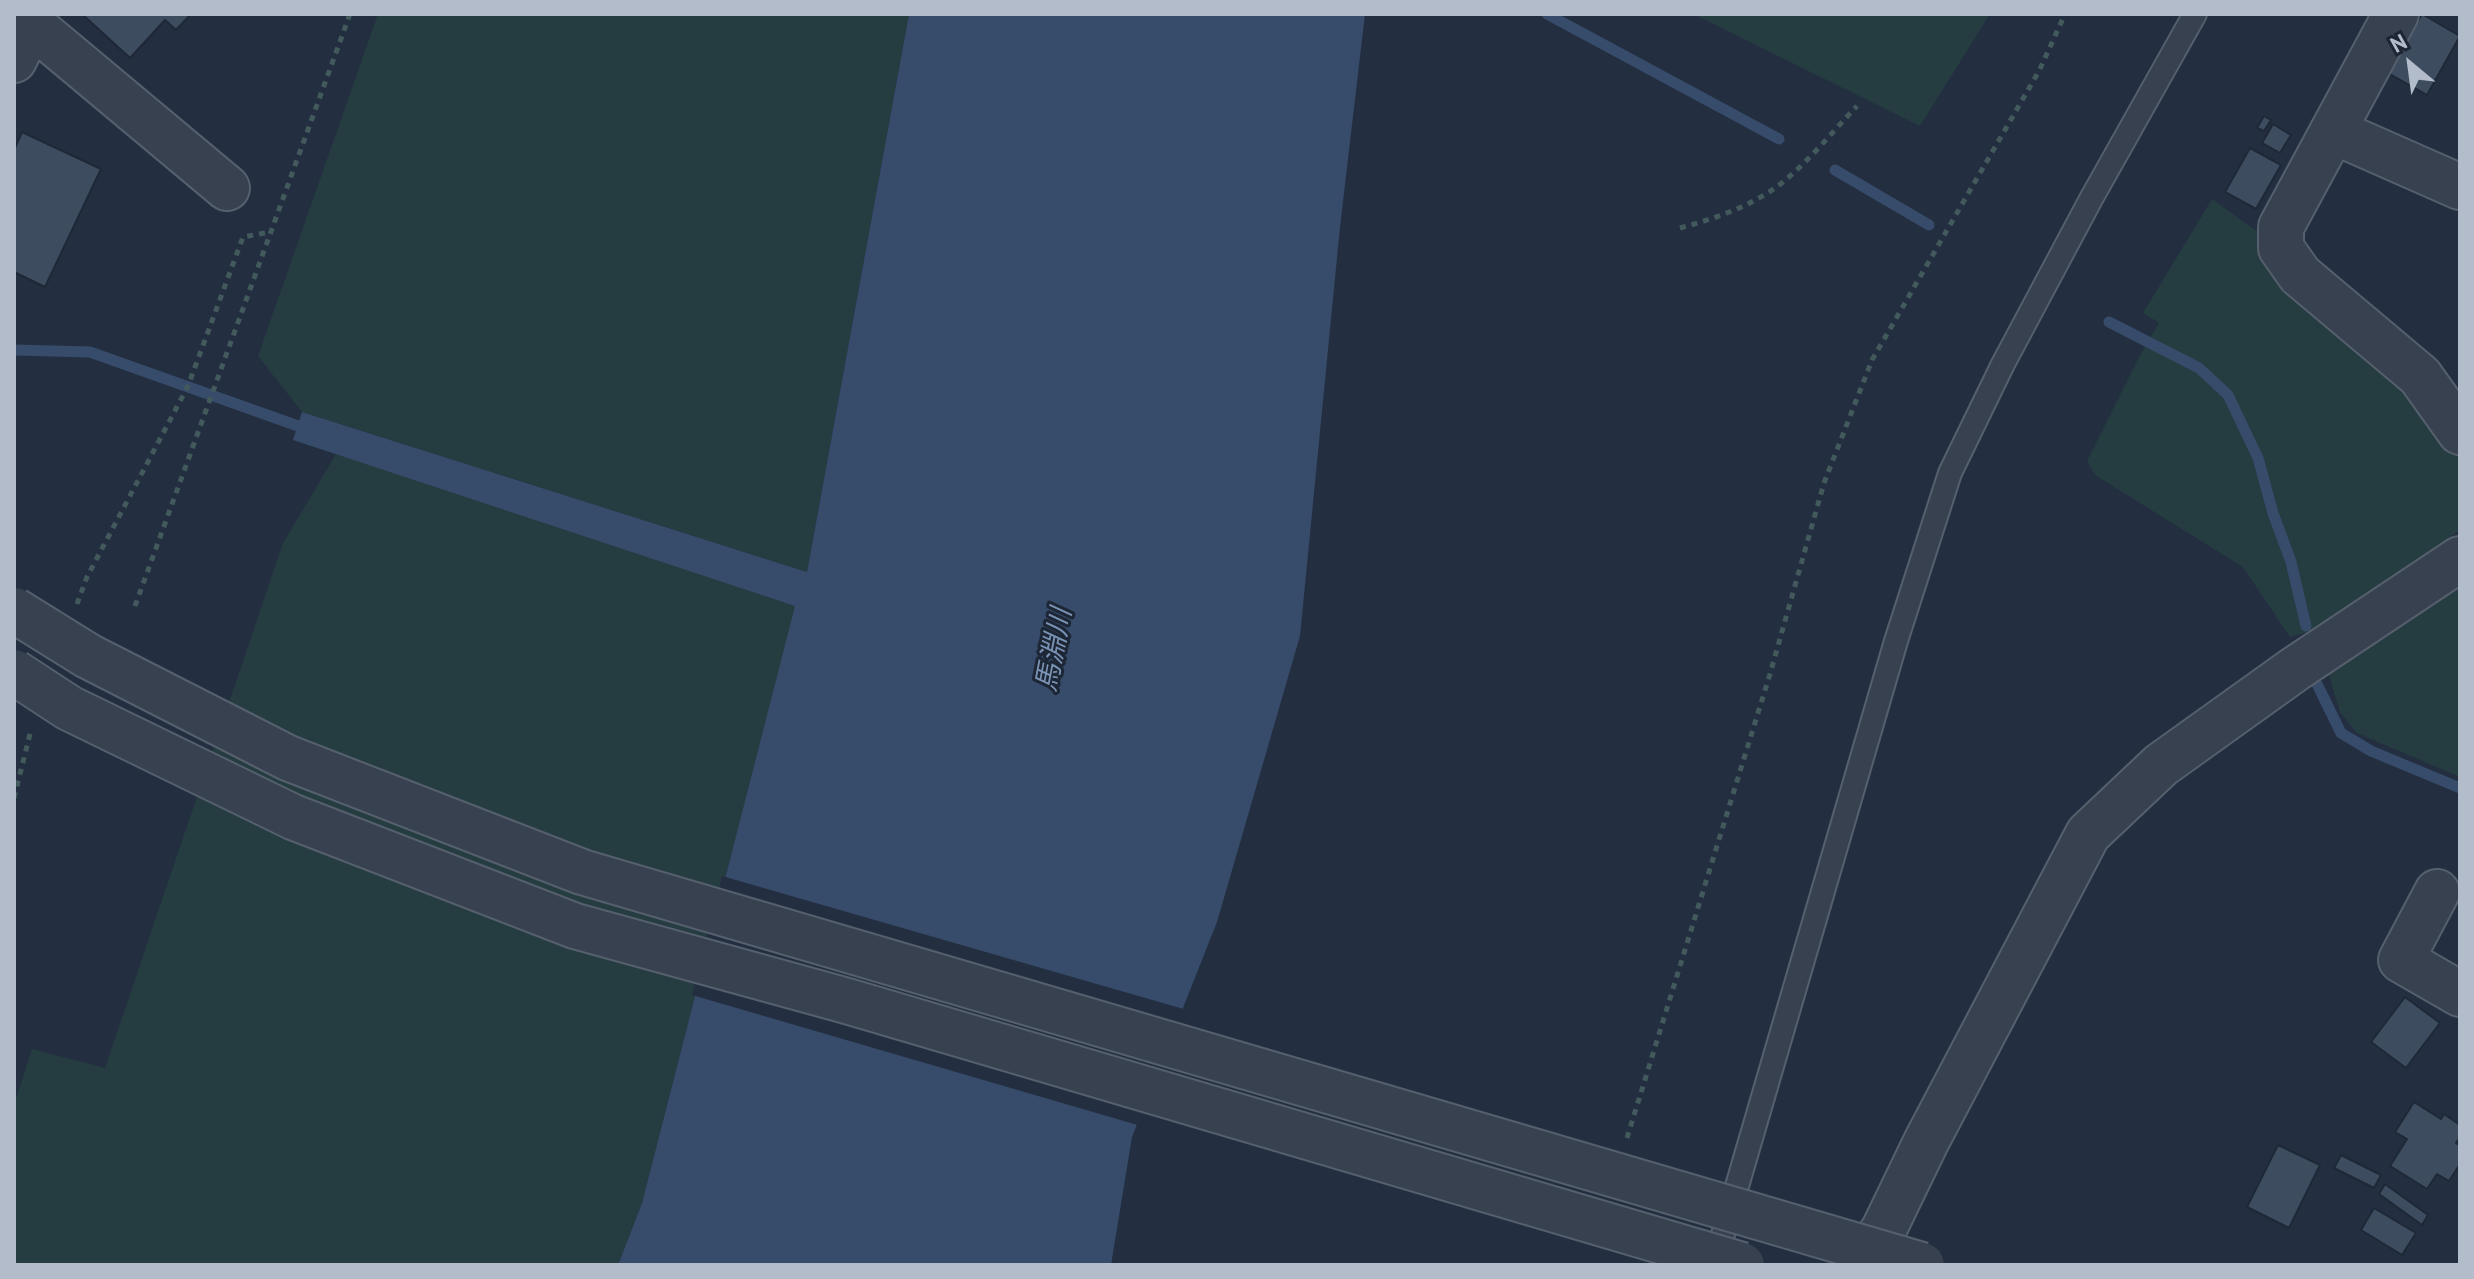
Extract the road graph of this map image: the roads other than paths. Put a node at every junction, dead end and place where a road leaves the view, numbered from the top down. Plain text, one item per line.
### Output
1 (2195, 14) edge
2 (2396, 14) edge
3 (21, 33) edge
4 (2333, 131) junction
5 (2460, 187) edge
6 (227, 188) dead end
7 (2460, 432) edge
8 (2460, 559) edge
9 (14, 610) edge
10 (14, 672) edge
11 (2437, 892) dead end
12 (2460, 994) edge
13 (1714, 1265) edge
14 (1742, 1265) edge
15 (1860, 1265) edge
16 (1922, 1265) edge

1 - 13 lane
2 - 4 street
3 - 6 street
4 - 5 street
4 - 7 street
8 - 15 street
9 - 16 street, bridge
10 - 14 street, bridge
11 - 12 street

